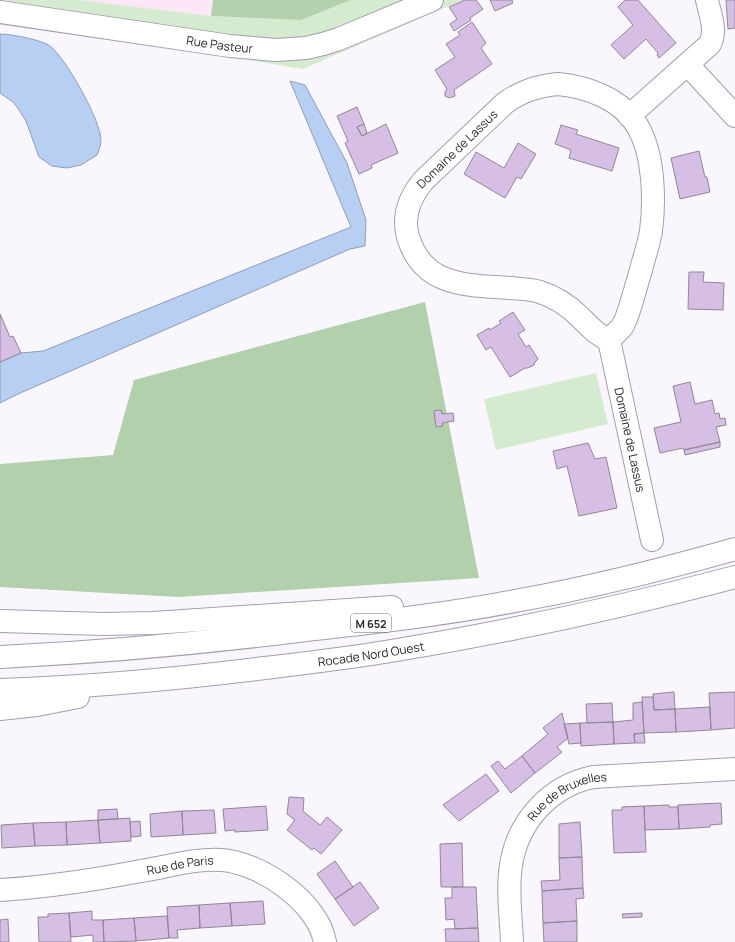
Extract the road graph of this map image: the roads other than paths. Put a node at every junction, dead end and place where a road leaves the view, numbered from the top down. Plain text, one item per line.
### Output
1 (432, 0) edge
2 (707, 0) edge
3 (0, 12) edge
4 (688, 65) junction
5 (629, 116) junction
6 (735, 116) edge
7 (609, 340) junction
8 (652, 540) dead end
9 (735, 549) edge
10 (735, 577) edge
11 (521, 600) junction
12 (0, 621) edge
13 (0, 657) edge
14 (145, 681) junction
15 (0, 690) edge
16 (0, 709) edge
17 (735, 768) edge
18 (0, 890) edge
19 (325, 942) edge
20 (512, 942) edge

1 - 3 main road, Rue Pasteur
2 - 4 main road
4 - 5 main road
4 - 6 main road
5 - 7 main road, Domaine de Lassus
5 - 7 main road, Domaine de Lassus
7 - 8 main road, Domaine de Lassus
9 - 11 main road, M 652
10 - 14 main road, Rocade Nord Ouest
11 - 12 main road
11 - 13 main road, M 652
14 - 15 main road, Rocade Nord Ouest
14 - 16 main road
17 - 20 main road, Rue de Bruxelles
18 - 19 main road, Rue de Paris

